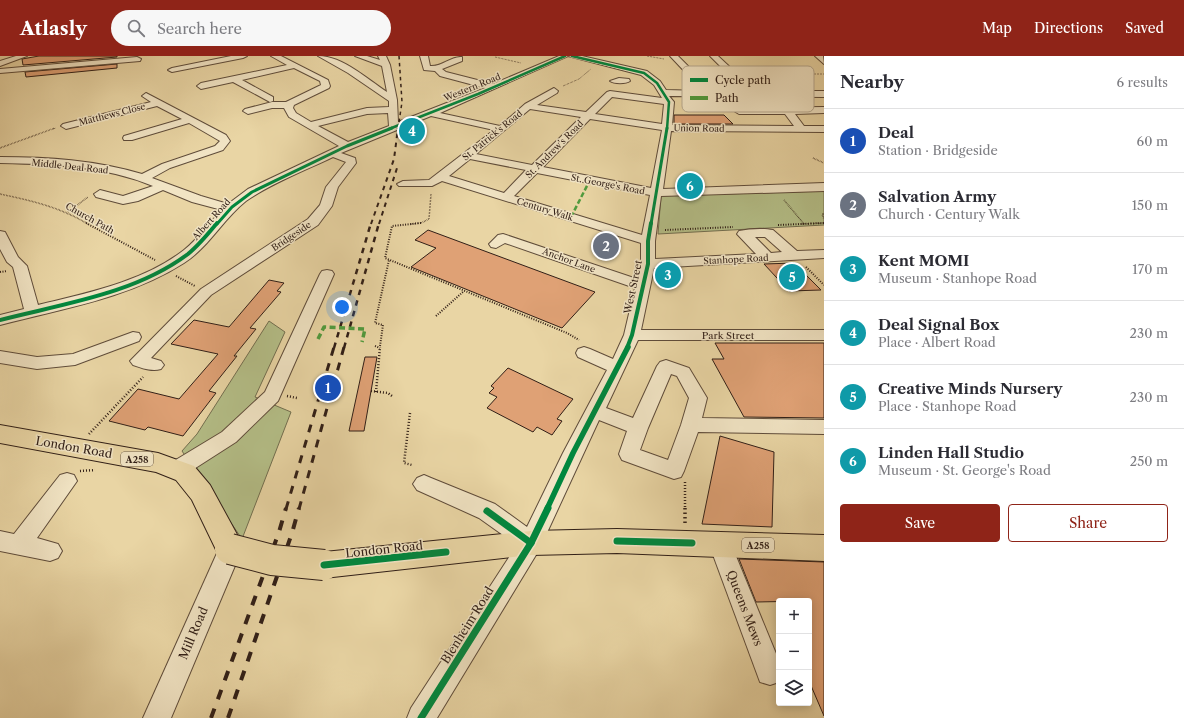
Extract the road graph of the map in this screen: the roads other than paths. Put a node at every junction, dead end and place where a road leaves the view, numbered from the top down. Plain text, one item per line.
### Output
1 (23, 56) edge
2 (106, 56) edge
3 (243, 56) edge
4 (274, 56) edge
5 (340, 56) edge
6 (359, 56) edge
7 (382, 56) edge
8 (424, 56) edge
9 (565, 56) edge
10 (572, 56) edge
11 (674, 56) edge
12 (714, 56) edge
13 (819, 56) edge
14 (324, 57) edge
15 (615, 58) dead end
16 (137, 59) dead end
17 (459, 59) dead end
18 (824, 62) edge
19 (605, 63) junction
20 (386, 64) junction
21 (0, 65) edge
22 (294, 66) junction
23 (684, 66) edge
24 (725, 66) edge
25 (437, 69) junction
26 (627, 69) junction
27 (172, 70) dead end
28 (0, 71) edge
29 (234, 79) junction
30 (363, 79) junction
31 (620, 81) dead end
32 (201, 86) dead end
33 (494, 87) junction
34 (554, 91) road end
35 (382, 92) junction
36 (146, 96) dead end
37 (682, 96) edge
38 (823, 96) edge
39 (667, 98) junction
40 (270, 99) dead end
41 (158, 103) junction
42 (289, 105) junction
43 (394, 105) junction
44 (528, 106) junction
45 (814, 110) edge
46 (824, 110) edge
47 (248, 111) dead end
48 (789, 112) edge
49 (429, 113) junction
50 (588, 115) junction
51 (190, 120) junction
52 (616, 120) junction
53 (309, 125) junction
54 (822, 125) edge
55 (66, 126) road end
56 (394, 126) junction
57 (667, 128) junction
58 (502, 129) junction
59 (801, 129) junction
60 (607, 130) dead end
61 (128, 138) dead end
62 (347, 146) junction
63 (332, 152) junction
64 (466, 155) junction
65 (0, 160) edge
66 (534, 169) junction
67 (143, 178) junction
68 (436, 180) junction
69 (403, 184) dead end
70 (162, 186) junction
71 (824, 187) edge
72 (656, 193) junction
73 (100, 194) dead end
74 (506, 197) junction
75 (230, 208) junction
76 (0, 234) edge
77 (648, 241) junction
78 (496, 244) dead end
79 (824, 254) edge
80 (794, 256) junction
81 (768, 257) junction
82 (250, 264) junction
83 (648, 264) junction
84 (265, 269) dead end
85 (327, 274) dead end
86 (643, 286) junction
87 (32, 311) junction
88 (0, 320) edge
89 (632, 335) junction
90 (824, 335) edge
91 (133, 337) dead end
92 (585, 348) road end
93 (0, 357) edge
94 (155, 365) road end
95 (617, 367) junction
96 (595, 411) junction
97 (691, 425) junction
98 (638, 428) junction
99 (824, 428) edge
100 (0, 434) edge
101 (176, 470) junction
102 (67, 481) dead end
103 (424, 484) dead end
104 (10, 543) edge
105 (531, 543) junction
106 (720, 544) junction
107 (824, 548) edge
108 (230, 549) junction
109 (50, 551) dead end
110 (770, 672) dead end
111 (157, 718) edge
112 (421, 718) edge

1 - 21 street
2 - 21 street
3 - 27 street
4 - 22 street
5 - 14 street
6 - 20 street
7 - 20 street
8 - 25 street
9 - 33 street, Western Road
10 - 19 street
11 - 23 street
12 - 24 street
13 - 18 street
14 - 30 street
15 - 19 street
16 - 28 street
17 - 25 street
19 - 26 street
20 - 43 street
22 - 29 street
22 - 42 street
25 - 33 street
26 - 31 street
26 - 39 street
29 - 32 street
29 - 40 street
30 - 35 street
30 - 35 street
33 - 49 street, Western Road
34 - 44 street, St. Patrick's Road
35 - 43 street
36 - 41 street, Matthews Close
37 - 39 street
38 - 46 street
39 - 50 street, St. Andrew's Road
39 - 57 street, West Street
41 - 51 street, Matthews Close
41 - 55 street, Matthews Close
42 - 47 street
42 - 53 street
43 - 53 street
43 - 56 street
44 - 50 street, Union Road
44 - 58 street, St. Patrick's Road
45 - 46 street
48 - 59 street
49 - 56 street, Albert Road
49 - 58 street
50 - 52 street, Union Road
50 - 66 street, St. Andrew's Road
51 - 61 street
51 - 67 street, Matthews Close
52 - 57 street, Union Road
52 - 60 street
53 - 62 street
54 - 59 street, Union Road
56 - 62 street, Albert Road
57 - 59 street, Union Road
57 - 72 street, West Street
58 - 64 street, St. Patrick's Road
62 - 63 street, Albert Road
63 - 75 street, Albert Road
63 - 82 street, Bridgeside
64 - 66 street, St. George's Road
64 - 68 street, St. Patrick's Road
65 - 67 street, Middle Deal Road
66 - 72 street, St. George's Road
66 - 74 street, St. Andrew's Road
67 - 70 street, Middle Deal Road
68 - 69 street, Century Walk
68 - 74 street, Century Walk
70 - 73 street
70 - 75 street, Middle Deal Road
71 - 72 street, St. George's Road
72 - 77 street, West Street
74 - 77 street, Century Walk
75 - 87 street, Albert Road
76 - 87 street
77 - 83 street, West Street
78 - 86 street, Anchor Lane
79 - 80 street, Stanhope Road
80 - 81 street, Stanhope Road
80 - 81 street
81 - 83 street, Stanhope Road
82 - 84 street
82 - 94 street, Bridgeside
83 - 86 street, West Street
85 - 101 street
86 - 89 street, West Street
87 - 88 street, Albert Road
89 - 90 street, Park Street
89 - 95 street, West Street
91 - 93 street
92 - 95 street
95 - 96 street, West Street
96 - 98 street
96 - 105 street, West Street
97 - 98 street
97 - 98 street
97 - 99 street
100 - 101 main road, London Road / A258
101 - 108 main road, London Road / A258
102 - 104 street
103 - 105 street
104 - 109 street
105 - 106 main road, A258
105 - 108 main road, London Road / A258, bridge
105 - 112 street, Blenheim Road
106 - 107 main road, A258
106 - 110 street, Queens Mews
108 - 111 street, Mill Road

